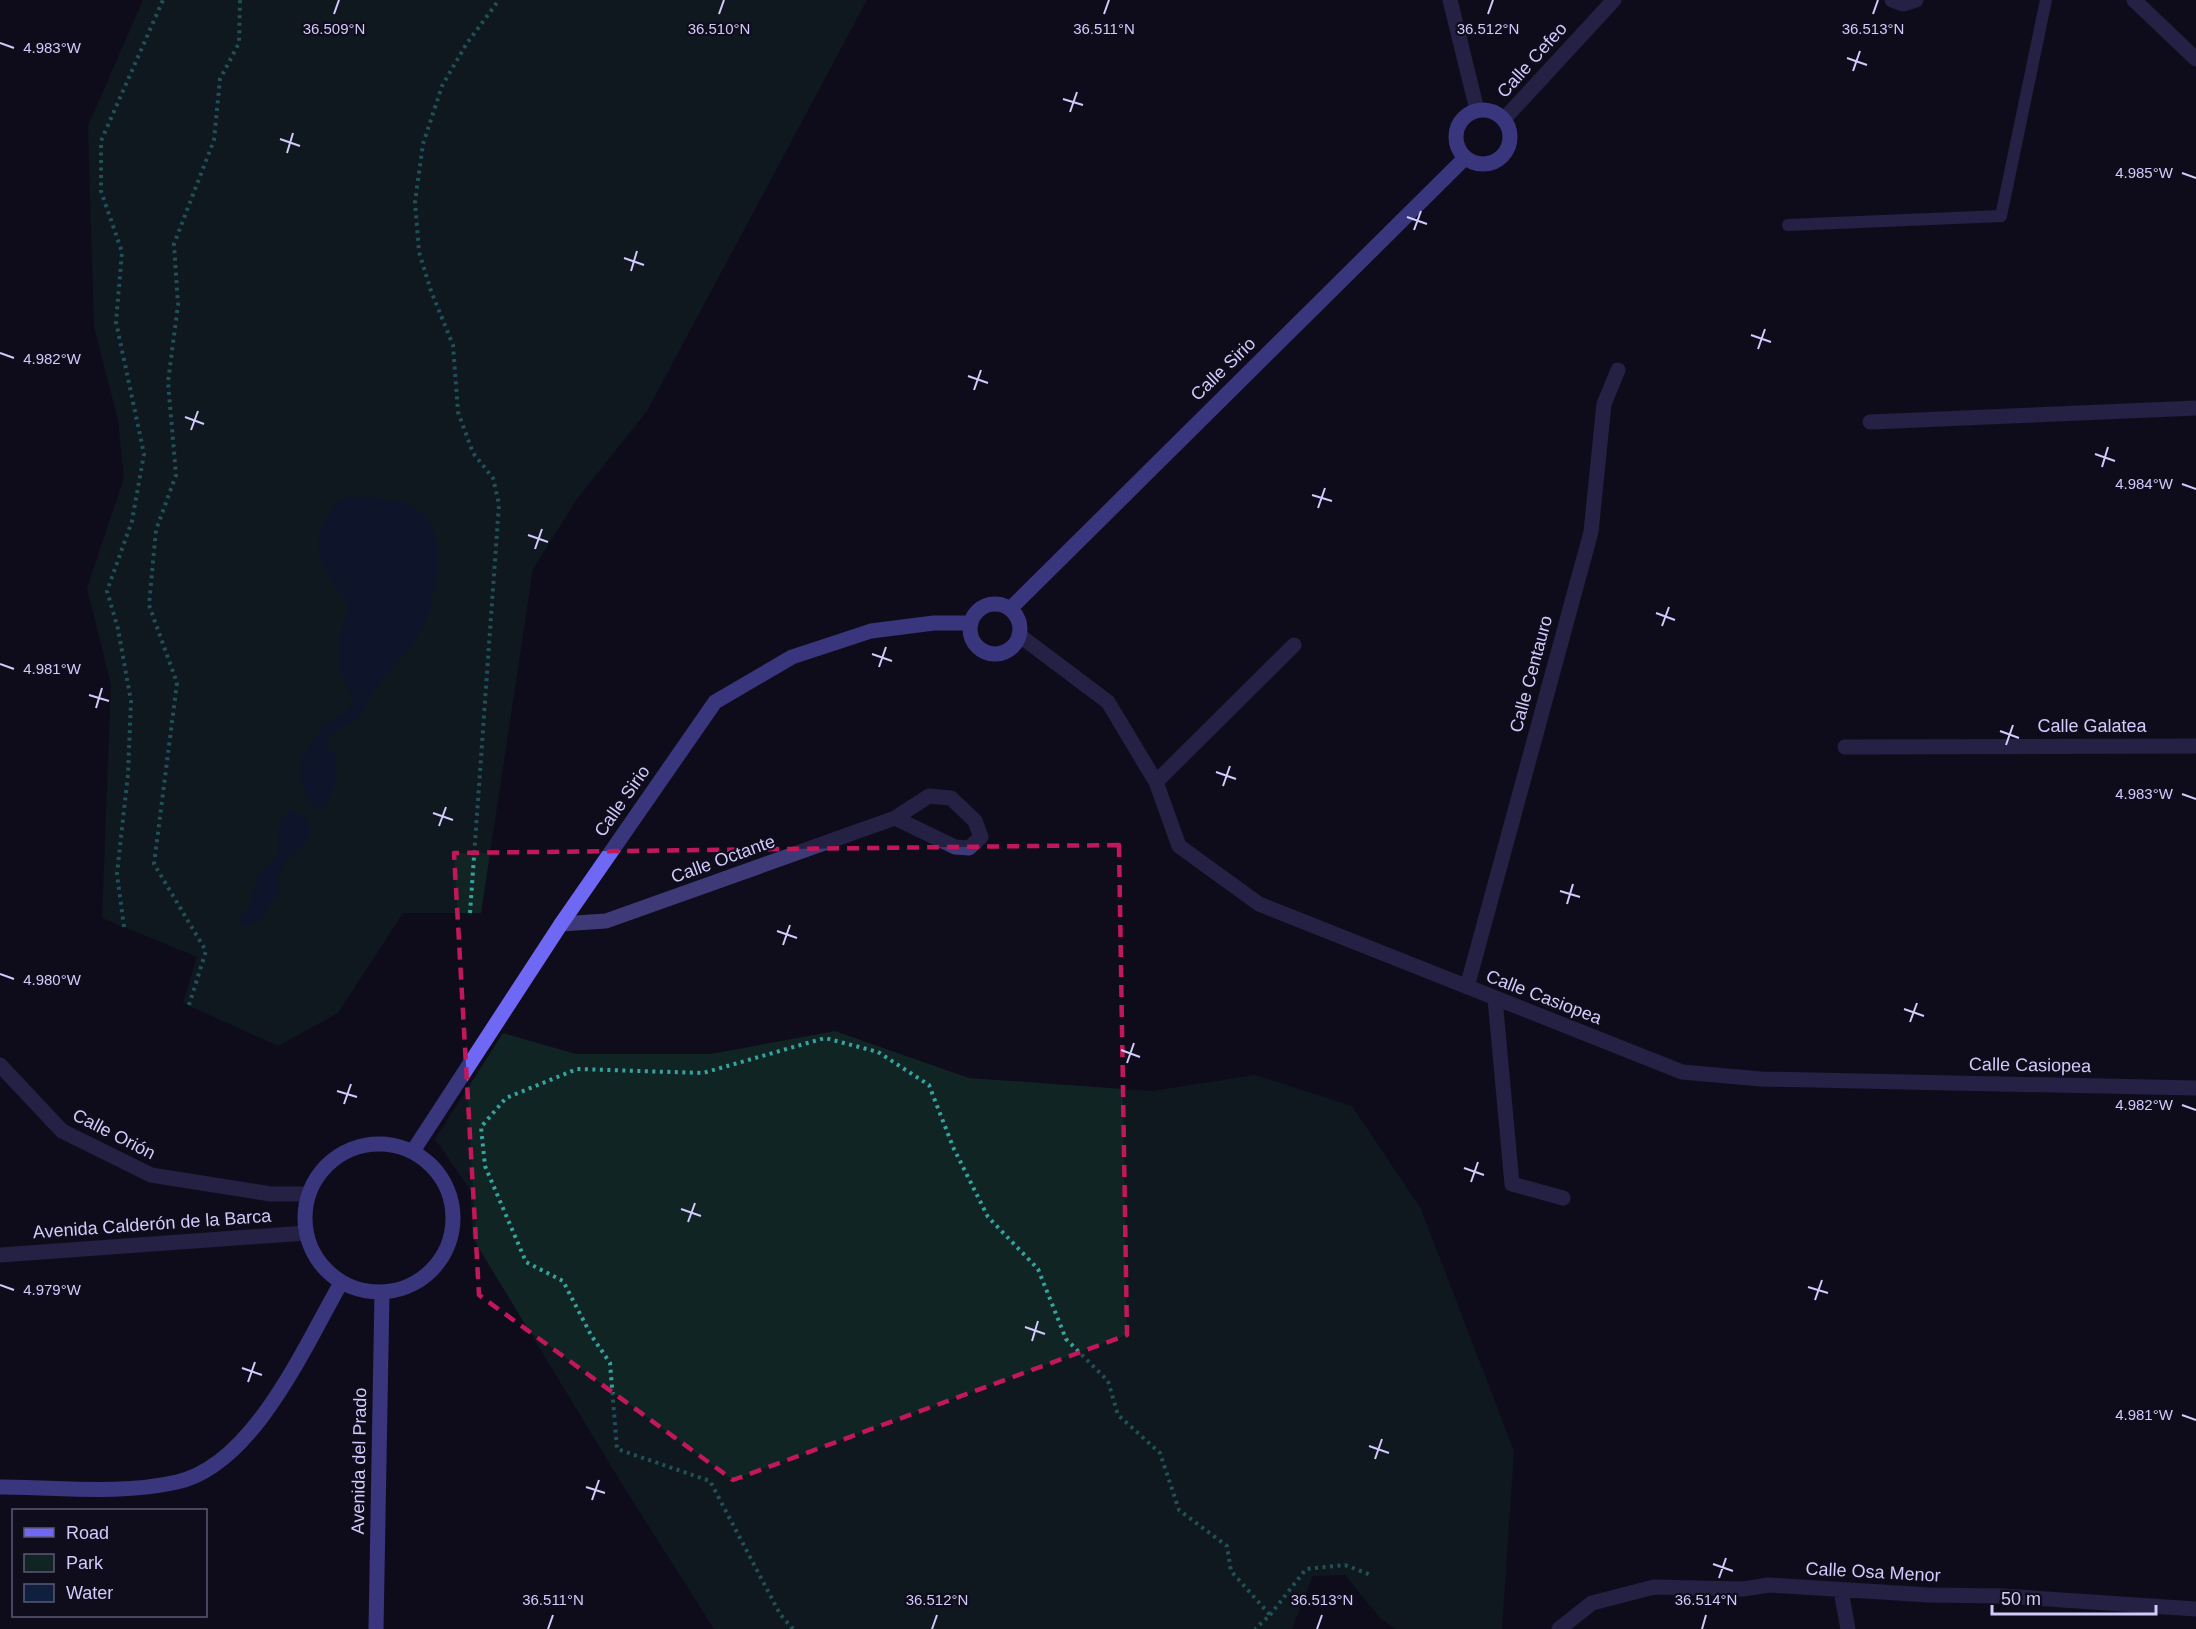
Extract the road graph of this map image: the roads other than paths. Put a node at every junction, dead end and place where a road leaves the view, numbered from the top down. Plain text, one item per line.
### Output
1 (1450, 0) edge
2 (1614, 0) edge
3 (1892, 0) edge
4 (1916, 0) edge
5 (2046, 0) edge
6 (2134, 0) edge
7 (2196, 59) edge
8 (1477, 110) junction
9 (1504, 119) junction
10 (1465, 158) junction
11 (1788, 225) dead end
12 (1618, 370) dead end
13 (2196, 408) edge
14 (1870, 422) dead end
15 (1010, 609) junction
16 (971, 623) junction
17 (1019, 635) junction
18 (1294, 645) dead end
19 (2196, 746) edge
20 (1845, 747) dead end
21 (1156, 782) junction
22 (895, 818) junction
23 (561, 924) junction
24 (1467, 987) junction
25 (1495, 999) junction
26 (0, 1065) edge
27 (2196, 1088) edge
28 (413, 1151) junction
29 (308, 1194) junction
30 (1563, 1198) dead end
31 (306, 1233) junction
32 (0, 1255) edge
33 (341, 1283) junction
34 (382, 1293) junction
35 (0, 1487) edge
36 (1840, 1591) junction
37 (2196, 1609) edge
38 (376, 1629) edge
39 (1559, 1629) edge
40 (1848, 1629) edge

1 - 8 street
2 - 9 street, Calle Cefeo
3 - 4 street
5 - 11 lane
6 - 7 street
8 - 9 street
8 - 10 street
9 - 10 street
10 - 15 street, Calle Sirio
12 - 24 street, Calle Centauro
13 - 14 street
15 - 16 street
15 - 17 street
16 - 17 street
16 - 23 street, Calle Sirio
17 - 21 street, Calle Casiopea
18 - 21 street
19 - 20 street, Calle Galatea
21 - 24 street, Calle Casiopea
22 - 22 street, Calle Octante
22 - 23 street, Calle Octante
23 - 28 street, Calle Sirio
24 - 25 street, Calle Casiopea
25 - 27 street, Calle Casiopea
25 - 30 street
26 - 29 street, Calle Orión
28 - 29 street
28 - 34 street
29 - 31 street
31 - 32 street, Avenida Calderón de la Barca
31 - 33 street
33 - 34 street
33 - 35 street
34 - 38 street, Avenida del Prado
36 - 37 street, Calle Osa Menor
36 - 39 street, Calle Osa Menor
36 - 40 street

